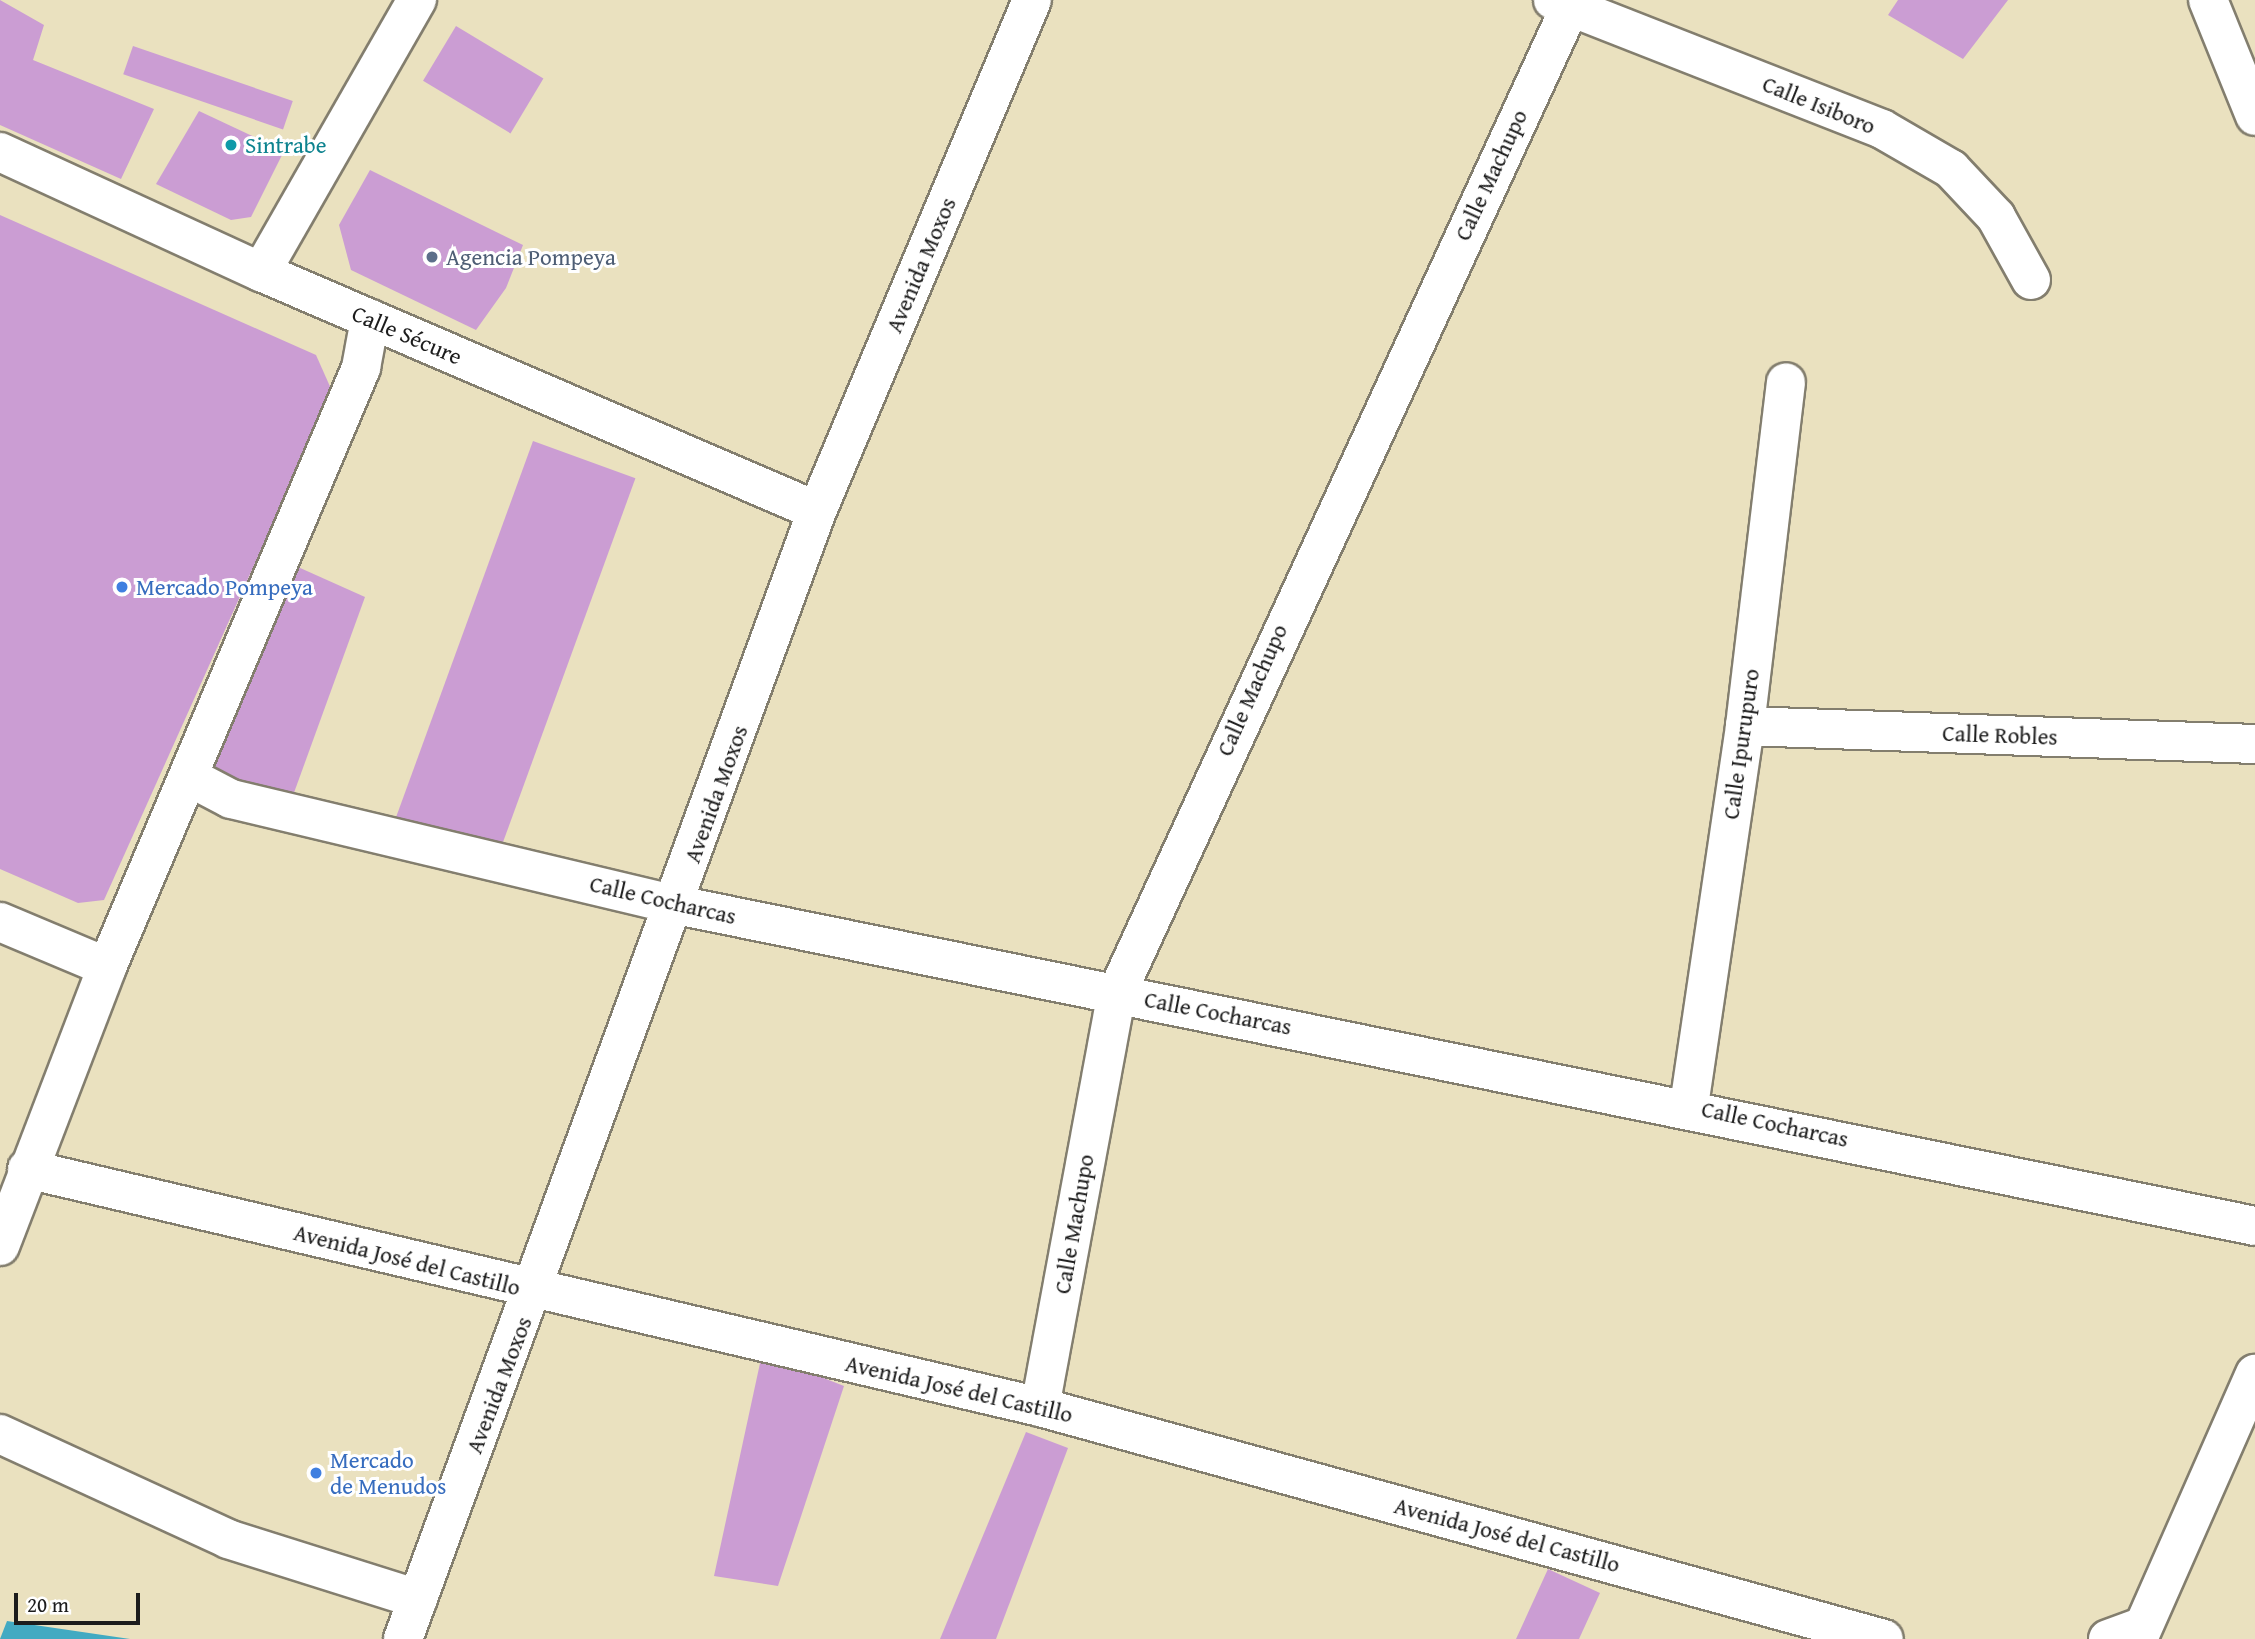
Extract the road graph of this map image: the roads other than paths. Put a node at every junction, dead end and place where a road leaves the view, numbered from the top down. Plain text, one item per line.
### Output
1 (416, 0) edge
2 (1032, 0) edge
3 (2208, 0) edge
4 (1561, 4) edge
5 (2255, 116) edge
6 (0, 152) edge
7 (261, 272) junction
8 (2031, 280) dead end
9 (370, 319) junction
10 (1786, 382) dead end
11 (817, 511) junction
12 (1745, 726) junction
13 (2255, 744) edge
14 (189, 776) junction
15 (677, 905) junction
16 (0, 922) edge
17 (107, 967) junction
18 (1116, 993) junction
19 (1689, 1106) junction
20 (27, 1168) junction
21 (2255, 1226) edge
22 (0, 1245) edge
23 (534, 1290) junction
24 (2255, 1374) edge
25 (1040, 1407) junction
26 (0, 1434) edge
27 (409, 1624) edge
28 (2141, 1632) edge
29 (1884, 1639) edge
30 (2108, 1639) edge

1 - 7 street
2 - 11 street, Avenida Moxos
3 - 5 street
4 - 8 street, Calle Isiboro
4 - 18 street, Calle Machupo
6 - 7 street, Calle Sécure
7 - 9 street, Calle Sécure
9 - 11 street, Calle Sécure
9 - 14 street
10 - 12 street, Calle Ipurupuro
11 - 15 street, Avenida Moxos
12 - 13 street, Calle Robles
12 - 19 street, Calle Ipurupuro
14 - 15 street, Calle Cocharcas
14 - 17 street
15 - 18 street, Calle Cocharcas
15 - 23 street, Avenida Moxos
16 - 17 street
17 - 20 street
18 - 19 street, Calle Cocharcas
18 - 25 street, Calle Machupo
19 - 21 street, Calle Cocharcas
20 - 22 street
20 - 23 street, Avenida José del Castillo
23 - 25 street, Avenida José del Castillo
23 - 27 street, Avenida Moxos
24 - 28 street
25 - 29 street, Avenida José del Castillo
26 - 27 street
28 - 30 street

